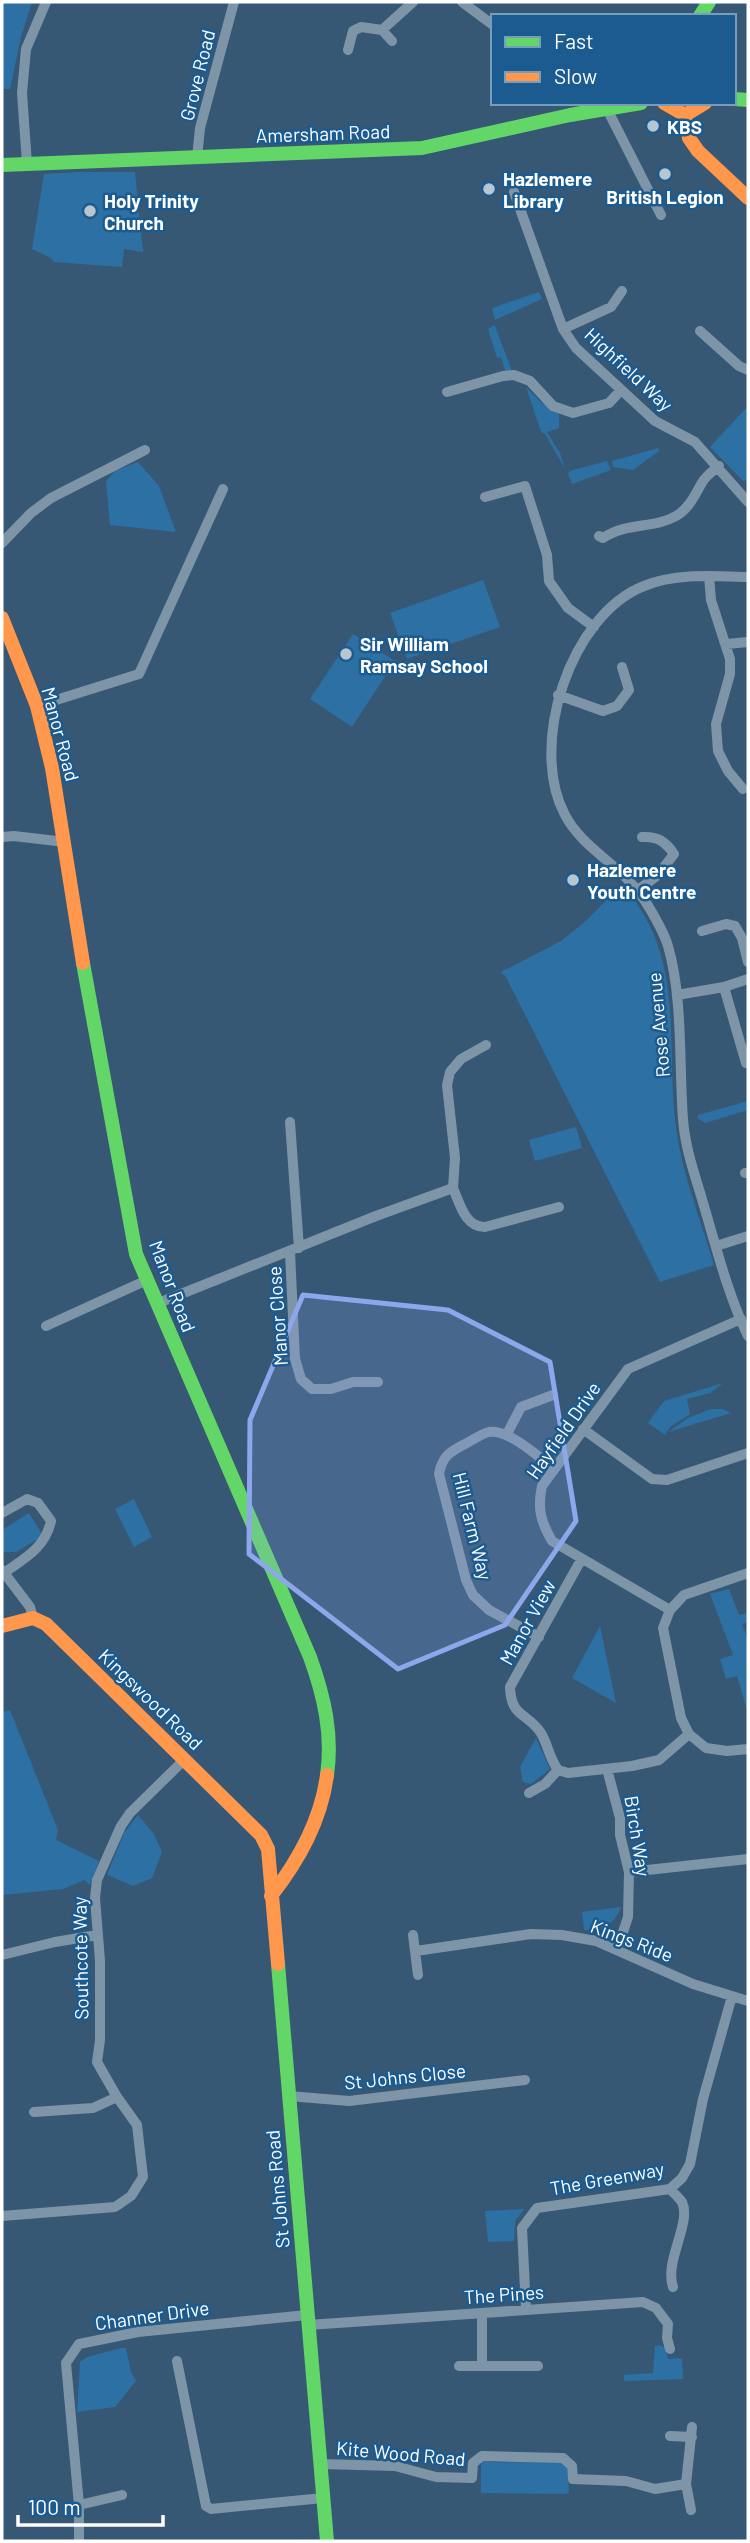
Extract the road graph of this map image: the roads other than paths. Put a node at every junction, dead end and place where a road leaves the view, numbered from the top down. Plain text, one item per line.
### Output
1 (46, 2) edge
2 (234, 2) edge
3 (413, 2) edge
4 (462, 2) edge
5 (491, 24) edge
6 (382, 30) junction
7 (392, 41) dead end
8 (348, 50) dead end
9 (630, 105) edge
10 (668, 105) edge
11 (702, 105) edge
12 (569, 109) edge
13 (607, 109) junction
14 (685, 115) junction
15 (197, 158) junction
16 (2, 164) edge
17 (27, 164) junction
18 (514, 192) dead end
19 (748, 198) edge
20 (662, 215) dead end
21 (622, 291) dead end
22 (563, 329) junction
23 (700, 331) dead end
24 (748, 370) edge
25 (621, 390) junction
26 (447, 392) dead end
27 (145, 450) dead end
28 (719, 466) junction
29 (223, 489) dead end
30 (485, 497) dead end
31 (748, 502) edge
32 (599, 536) dead end
33 (2, 543) edge
34 (709, 576) junction
35 (748, 577) edge
36 (2, 618) edge
37 (594, 626) junction
38 (748, 642) edge
39 (727, 644) junction
40 (622, 667) dead end
41 (558, 695) junction
42 (37, 706) junction
43 (743, 789) dead end
44 (2, 837) edge
45 (642, 837) dead end
46 (65, 842) junction
47 (684, 847) dead end
48 (674, 854) junction
49 (638, 890) junction
50 (702, 931) dead end
51 (748, 961) edge
52 (748, 979) edge
53 (724, 987) junction
54 (677, 995) junction
55 (486, 1045) dead end
56 (745, 1046) edge
57 (746, 1062) dead end
58 (290, 1122) dead end
59 (453, 1188) junction
60 (559, 1207) dead end
61 (748, 1236) edge
62 (716, 1246) junction
63 (295, 1250) junction
64 (147, 1280) junction
65 (156, 1304) junction
66 (741, 1319) junction
67 (46, 1326) dead end
68 (748, 1336) edge
69 (377, 1382) dead end
70 (553, 1395) dead end
71 (583, 1429) junction
72 (507, 1434) junction
73 (748, 1453) edge
74 (554, 1468) junction
75 (2, 1513) edge
76 (581, 1560) junction
77 (3, 1571) edge
78 (748, 1573) edge
79 (670, 1609) junction
80 (33, 1618) junction
81 (2, 1626) edge
82 (539, 1637) junction
83 (690, 1734) junction
84 (748, 1749) edge
85 (185, 1759) junction
86 (607, 1769) junction
87 (558, 1770) junction
88 (530, 1793) dead end
89 (261, 1835) joint
90 (748, 1858) edge
91 (629, 1872) junction
92 (271, 1896) junction
93 (97, 1935) junction
94 (413, 1935) dead end
95 (618, 1950) junction
96 (416, 1951) junction
97 (2, 1955) edge
98 (418, 1975) dead end
99 (733, 1996) junction
100 (748, 2001) edge
101 (525, 2080) dead end
102 (289, 2096) junction
103 (117, 2097) junction
104 (34, 2112) dead end
105 (670, 2189) junction
106 (2, 2216) edge
107 (673, 2287) dead end
108 (526, 2310) junction
109 (482, 2314) junction
110 (307, 2320) junction
111 (670, 2349) dead end
112 (177, 2361) dead end
113 (482, 2365) junction
114 (459, 2366) dead end
115 (538, 2366) dead end
116 (670, 2436) dead end
117 (321, 2464) junction
118 (573, 2479) junction
119 (686, 2484) junction
120 (573, 2493) dead end
121 (122, 2495) dead end
122 (323, 2498) junction
123 (79, 2505) junction
124 (691, 2510) dead end
125 (79, 2541) edge
126 (327, 2541) edge

1 - 17 street
2 - 15 street, Grove Road
3 - 6 street
4 - 5 street
6 - 7 street
6 - 8 street
9 - 13 street, Amersham Road
10 - 14 street
11 - 14 street
12 - 13 street, Amersham Road
12 - 15 street, Amersham Road
13 - 20 street
14 - 19 street
15 - 17 street, Amersham Road
16 - 17 street, Amersham Road
18 - 22 street, Highfield Way
21 - 22 street
22 - 25 street, Highfield Way
23 - 24 street
25 - 26 street
25 - 28 street, Highfield Way
27 - 33 street
28 - 31 street, Highfield Way
28 - 32 street
29 - 42 street
30 - 37 street
34 - 35 street, Rose Avenue
34 - 37 street, Rose Avenue
34 - 39 street
36 - 42 street, Manor Road
37 - 41 street, Rose Avenue
38 - 39 street
39 - 43 street
40 - 41 street
41 - 49 street, Rose Avenue
42 - 46 street, Manor Road
44 - 46 street
45 - 48 street
46 - 64 street, Manor Road
47 - 48 street
48 - 49 street
49 - 54 street, Rose Avenue
50 - 51 street
52 - 53 street
53 - 54 street
53 - 56 street
54 - 62 street, Rose Avenue
55 - 59 street
56 - 57 street
58 - 63 street, Manor Close
59 - 60 street
59 - 63 street, Manor Close
61 - 62 street
62 - 66 street, Rose Avenue
63 - 65 street, Manor Close
63 - 69 street, Manor Close
64 - 65 street, Manor Road
64 - 67 street
65 - 92 street, Manor Road
66 - 68 street, Rose Avenue
66 - 71 street, Hayfield Drive
70 - 72 street
71 - 73 street
71 - 74 street, Hayfield Drive
72 - 74 street
72 - 82 street, Hill Farm Way
74 - 76 street, Hayfield Drive
75 - 77 street
76 - 79 street, Hayfield Drive
76 - 82 street, Manor View
77 - 80 street
78 - 79 street
79 - 83 street
80 - 81 street
80 - 85 street, Kingswood Road
82 - 87 street, Manor View
83 - 84 street
83 - 86 street
85 - 89 street, Kingswood Road
85 - 93 street, Southcote Way
86 - 87 street
86 - 91 street, Birch Way
87 - 88 street
89 - 92 street, St Johns Road
90 - 91 street
91 - 95 street, Birch Way
92 - 102 street, St Johns Road
93 - 97 street
93 - 103 street, Southcote Way
94 - 96 street
95 - 96 street, Kings Ride
95 - 99 street, Kings Ride
96 - 98 street
99 - 100 street, Kings Ride
99 - 105 street, The Greenway
101 - 102 street, St Johns Close
102 - 110 street, St Johns Road
103 - 104 street
103 - 106 street, Southcote Way
105 - 107 street
105 - 108 street, The Greenway
108 - 109 street, The Pines
108 - 111 street, The Pines
109 - 110 street, The Pines
109 - 113 street
110 - 117 street, St Johns Road
110 - 123 street, Channer Drive
112 - 122 street
113 - 114 street
113 - 115 street
116 - 119 street
117 - 118 street, Kite Wood Road
117 - 122 street, St Johns Road
118 - 119 street
118 - 120 street
119 - 124 street
121 - 123 street
122 - 126 street, St Johns Road
123 - 125 street, Channer Drive

